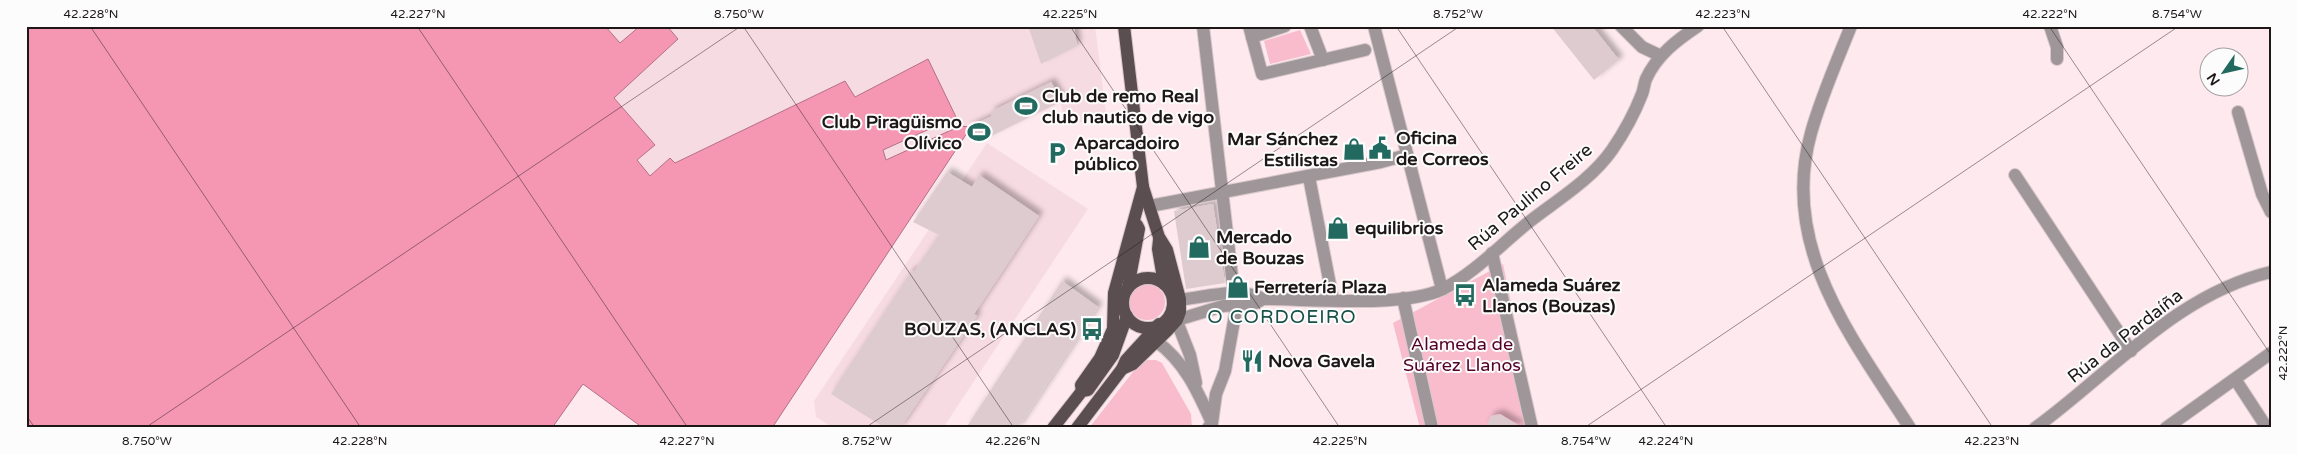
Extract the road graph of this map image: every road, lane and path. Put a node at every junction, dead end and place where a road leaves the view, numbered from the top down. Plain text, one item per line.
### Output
1 (1126, 26) edge
2 (1203, 26) edge
3 (1285, 26) edge
4 (1310, 26) edge
5 (1374, 26) edge
6 (1621, 26) edge
7 (1698, 26) edge
8 (1851, 26) edge
9 (2050, 26) edge
10 (1250, 32) edge
11 (1365, 50) dead end
12 (1661, 56) junction
13 (2058, 59) dead end
14 (1323, 60) junction
15 (2238, 112) dead end
16 (1407, 156) junction
17 (2014, 175) dead end
18 (1309, 176) junction
19 (1143, 186) junction
20 (1222, 192) junction
21 (1150, 206) junction
22 (2271, 212) edge
23 (1135, 220) junction
24 (1159, 237) junction
25 (1492, 253) junction
26 (2271, 272) edge
27 (1128, 288) junction
28 (1442, 289) junction
29 (1172, 292) junction
30 (1403, 298) junction
31 (1236, 299) junction
32 (1332, 300) junction
33 (1174, 315) junction
34 (1132, 320) junction
35 (1160, 324) junction
36 (1152, 339) junction
37 (2131, 350) junction
38 (2271, 353) edge
39 (2235, 379) junction
40 (1198, 390) junction
41 (1082, 391) junction
42 (1211, 426) edge
43 (1053, 428) edge
44 (1077, 428) edge
45 (1432, 428) edge
46 (1532, 428) edge
47 (1910, 428) edge
48 (2035, 428) edge
49 (2166, 428) edge
50 (2268, 428) edge

1 - 19 main road
2 - 20 street
3 - 10 street
4 - 14 street
5 - 16 street
6 - 12 street
7 - 12 street, Rúa Paulino Freire
8 - 47 street
9 - 13 street
10 - 14 street
11 - 14 street
12 - 25 street, Rúa Paulino Freire
15 - 22 street
16 - 18 street
16 - 28 street
17 - 37 street
18 - 20 street
18 - 32 street
19 - 21 main road
19 - 23 main road
20 - 21 street
20 - 31 street
21 - 24 main road
23 - 27 main road
23 - 41 main road
24 - 29 main road
24 - 29 main road
25 - 28 street, Rúa Paulino Freire
25 - 46 street
26 - 37 street, Rúa da Pardaíña
27 - 29 main road
27 - 34 main road
28 - 30 street, Rúa Paulino Freire
29 - 31 street
29 - 33 main road
30 - 32 street, Rúa Paulino Freire
30 - 45 street
31 - 32 street, Rúa Paulino Freire
31 - 33 street
31 - 42 street
33 - 35 main road
33 - 36 main road
33 - 40 street
34 - 35 main road
34 - 36 main road
34 - 41 main road
35 - 36 main road
36 - 40 street
36 - 44 main road
37 - 48 street, Rúa da Pardaíña
38 - 39 street
39 - 49 street
39 - 50 street
40 - 42 street
41 - 43 main road

